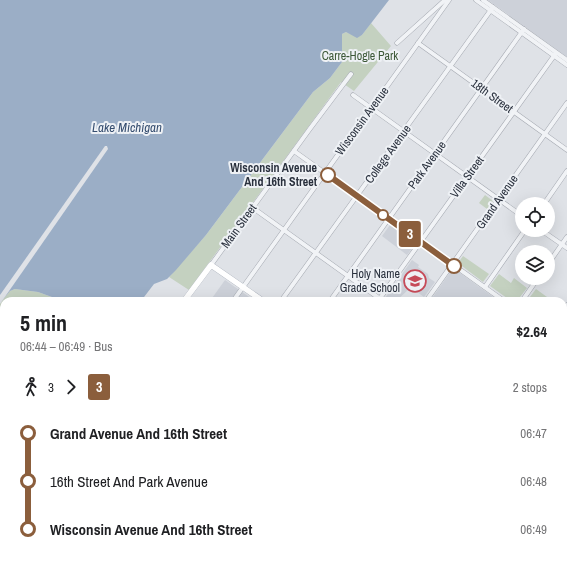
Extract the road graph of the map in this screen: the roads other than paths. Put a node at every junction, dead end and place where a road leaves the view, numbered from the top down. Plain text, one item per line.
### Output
1 (445, 0) edge
2 (449, 0) edge
3 (476, 0) edge
4 (483, 0) edge
5 (492, 9) junction
6 (433, 11) junction
7 (439, 14) junction
8 (523, 31) junction
9 (397, 42) dead end
10 (418, 43) junction
11 (555, 54) junction
12 (567, 60) edge
13 (567, 65) edge
14 (451, 66) junction
15 (351, 74) dead end
16 (482, 88) junction
17 (353, 96) dead end
18 (567, 103) edge
19 (371, 108) junction
20 (514, 112) junction
21 (404, 132) junction
22 (545, 134) junction
23 (567, 150) edge
24 (294, 151) junction
25 (435, 154) junction
26 (567, 171) edge
27 (325, 173) junction
28 (467, 177) junction
29 (358, 196) junction
30 (549, 197) edge
31 (499, 199) junction
32 (253, 208) junction
33 (515, 211) edge
34 (389, 218) junction
35 (284, 230) junction
36 (520, 237) edge
37 (551, 237) edge
38 (567, 237) edge
39 (421, 242) junction
40 (562, 245) junction
41 (567, 248) edge
42 (316, 253) junction
43 (555, 254) edge
44 (452, 264) junction
45 (211, 265) junction
46 (348, 276) junction
47 (533, 285) edge
48 (243, 287) junction
49 (484, 287) junction
50 (187, 297) edge
51 (236, 297) edge
52 (257, 297) edge
53 (284, 297) edge
54 (333, 297) edge
55 (376, 297) edge
56 (382, 297) edge
57 (429, 297) edge
58 (498, 297) edge
59 (525, 297) edge

1 - 6 street
2 - 7 street, Wisconsin Avenue
3 - 5 street
4 - 5 street
5 - 8 street
5 - 14 street, College Avenue
6 - 7 street
6 - 9 street
7 - 10 street, Wisconsin Avenue
8 - 11 street
8 - 16 street, Park Avenue
10 - 14 street, 18th Street
10 - 19 street, Wisconsin Avenue
11 - 12 street
11 - 13 street
11 - 20 street, Villa Street
14 - 16 street, 18th Street
14 - 21 street, College Avenue
15 - 24 street, Main Street
16 - 20 street, 18th Street
16 - 25 street, Park Avenue
17 - 19 street
18 - 22 street, Grand Avenue
19 - 21 street
19 - 27 street, Wisconsin Avenue
20 - 22 street, 18th Street
20 - 28 street, Villa Street
21 - 25 street
21 - 29 street, College Avenue
22 - 23 street, 18th Street
22 - 31 street, Grand Avenue
24 - 27 street
24 - 32 street, Main Street
25 - 28 street
25 - 34 street, Park Avenue
26 - 30 street
27 - 29 street
27 - 35 street, Wisconsin Avenue
28 - 31 street
28 - 39 street, Villa Street
29 - 34 street
29 - 42 street, College Avenue
31 - 33 street
31 - 44 street, Grand Avenue
32 - 35 street
32 - 45 street, Main Street
34 - 39 street
34 - 46 street, Park Avenue
35 - 42 street
35 - 48 street, Wisconsin Avenue
36 - 49 street
37 - 40 street
38 - 40 street
39 - 44 street
39 - 56 street, Villa Street
40 - 41 street
40 - 43 street
42 - 46 street
42 - 53 street, College Avenue
44 - 49 street
44 - 57 street, Grand Avenue
45 - 48 main road
45 - 50 main road, Main Street
46 - 54 street, Park Avenue
46 - 55 street
47 - 59 street
48 - 51 street, Wisconsin Avenue
48 - 52 main road
49 - 58 street

